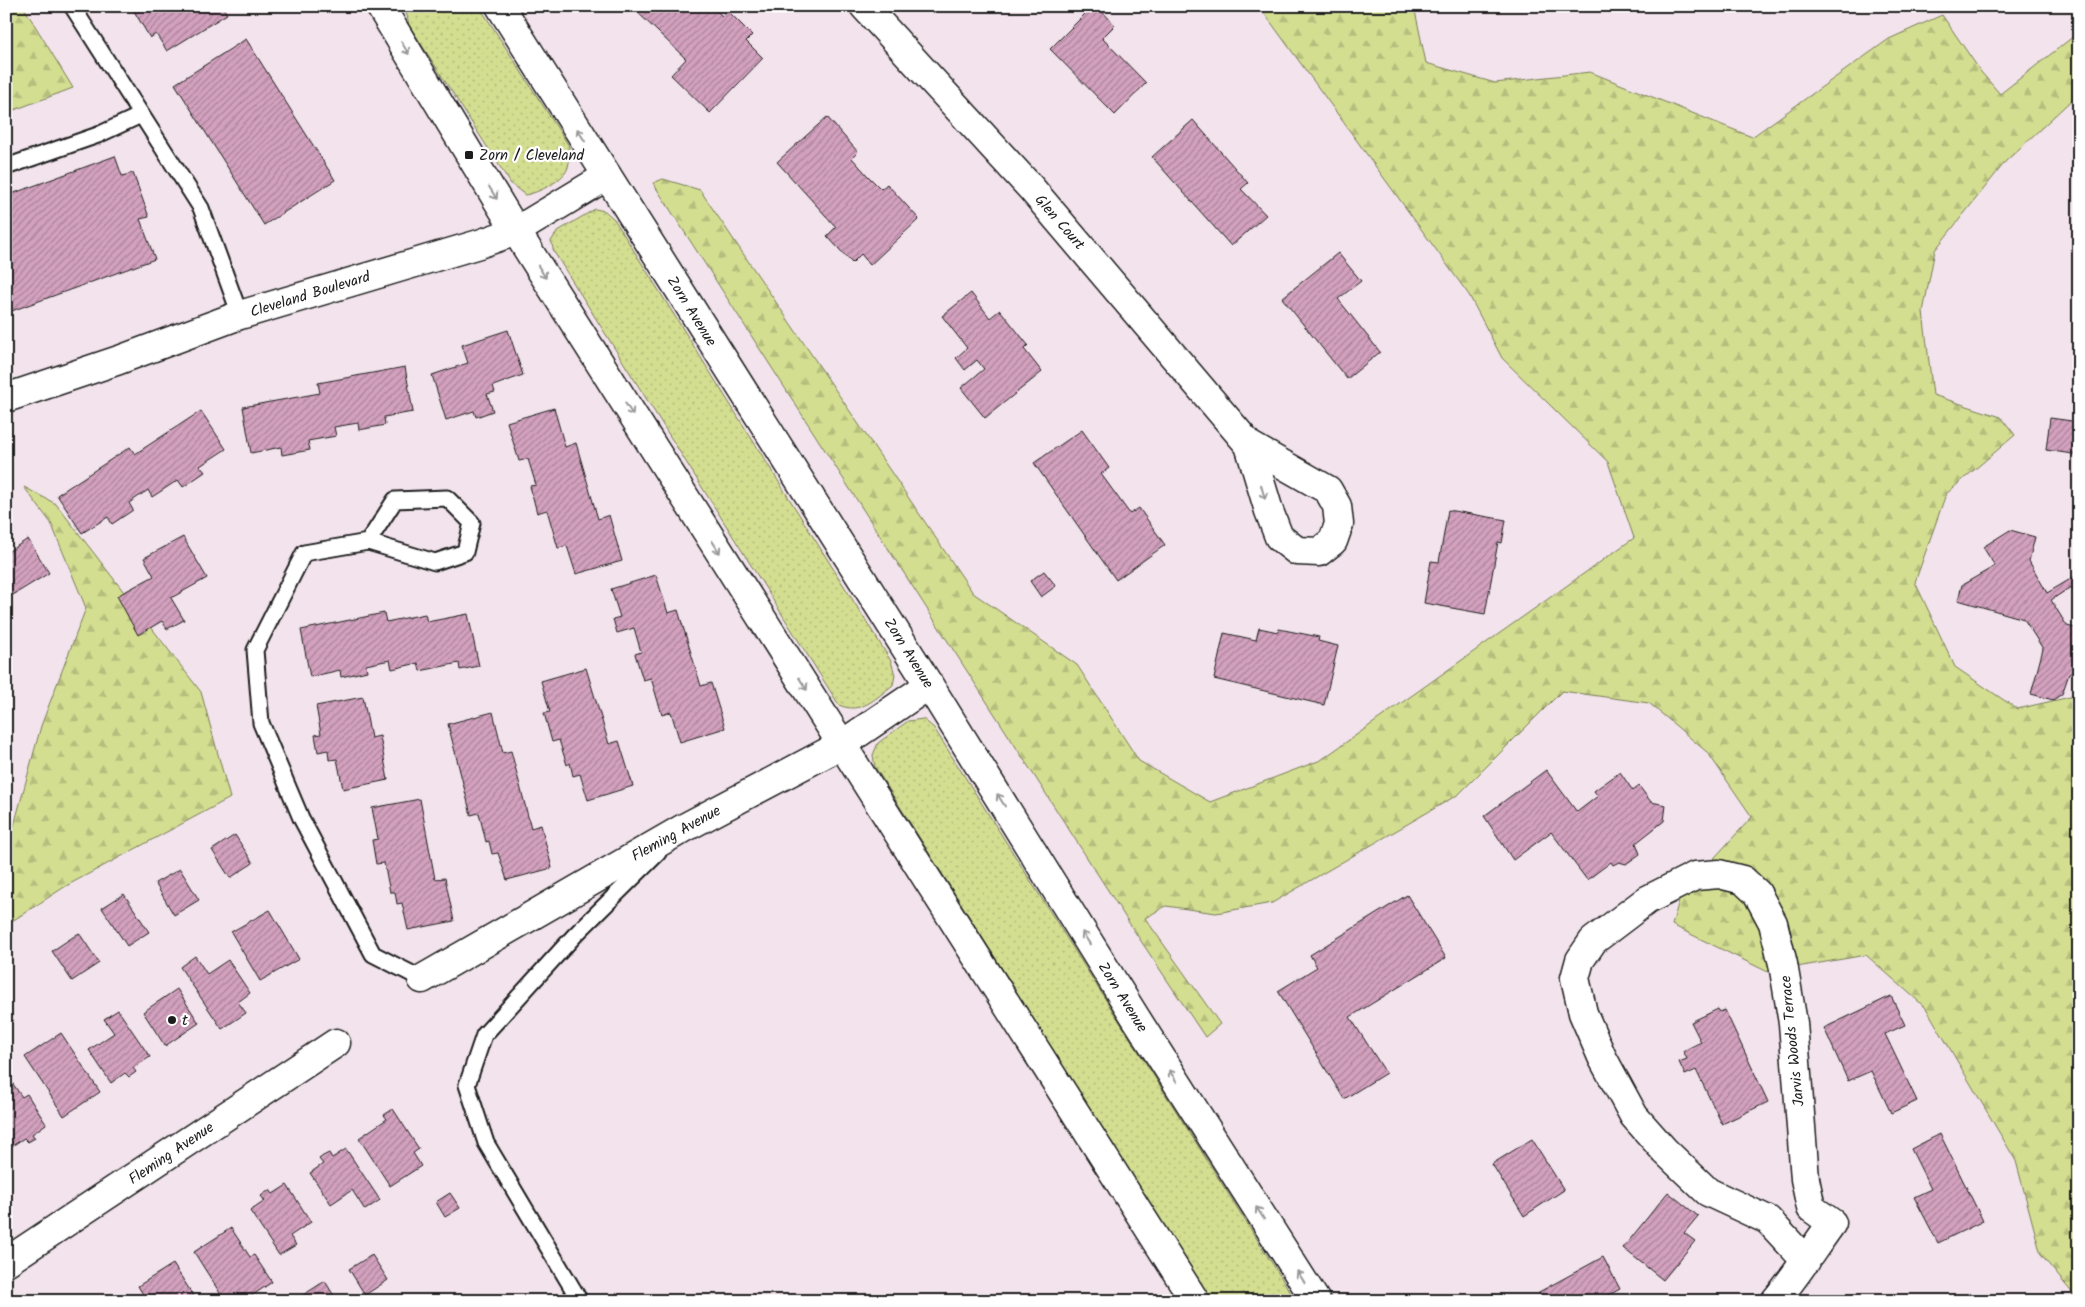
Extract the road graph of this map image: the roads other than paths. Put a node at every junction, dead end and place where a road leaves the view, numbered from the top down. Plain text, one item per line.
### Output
1 (72, 6) edge
2 (380, 6) edge
3 (500, 6) edge
4 (864, 6) edge
5 (141, 115) junction
6 (6, 167) edge
7 (607, 176) junction
8 (516, 230) junction
9 (240, 315) junction
10 (6, 398) edge
11 (1249, 445) dead end
12 (368, 542) junction
13 (929, 685) junction
14 (841, 744) junction
15 (684, 828) junction
16 (422, 979) joint
17 (336, 1043) dead end
18 (1806, 1261) junction
19 (6, 1262) edge
20 (580, 1301) edge
21 (1195, 1301) edge
22 (1316, 1301) edge
23 (1774, 1301) edge

1 - 5 lane
2 -> 8 street
7 -> 3 street, Zorn Avenue
4 - 11 street, Glen Court
5 - 6 lane
5 - 9 lane
7 - 8 street, Cleveland Boulevard
7 - 13 street, Zorn Avenue
8 - 9 street, Cleveland Boulevard
8 -> 14 street
9 - 10 street, Cleveland Boulevard
12 - 12 lane
12 - 16 lane
13 - 14 street, Fleming Avenue
22 -> 13 street, Zorn Avenue
14 - 15 street, Fleming Avenue
14 - 21 street
15 - 16 street, Fleming Avenue
15 - 20 lane
17 - 19 street, Fleming Avenue
18 - 18 street, Jarvis Woods Terrace
18 - 23 street

